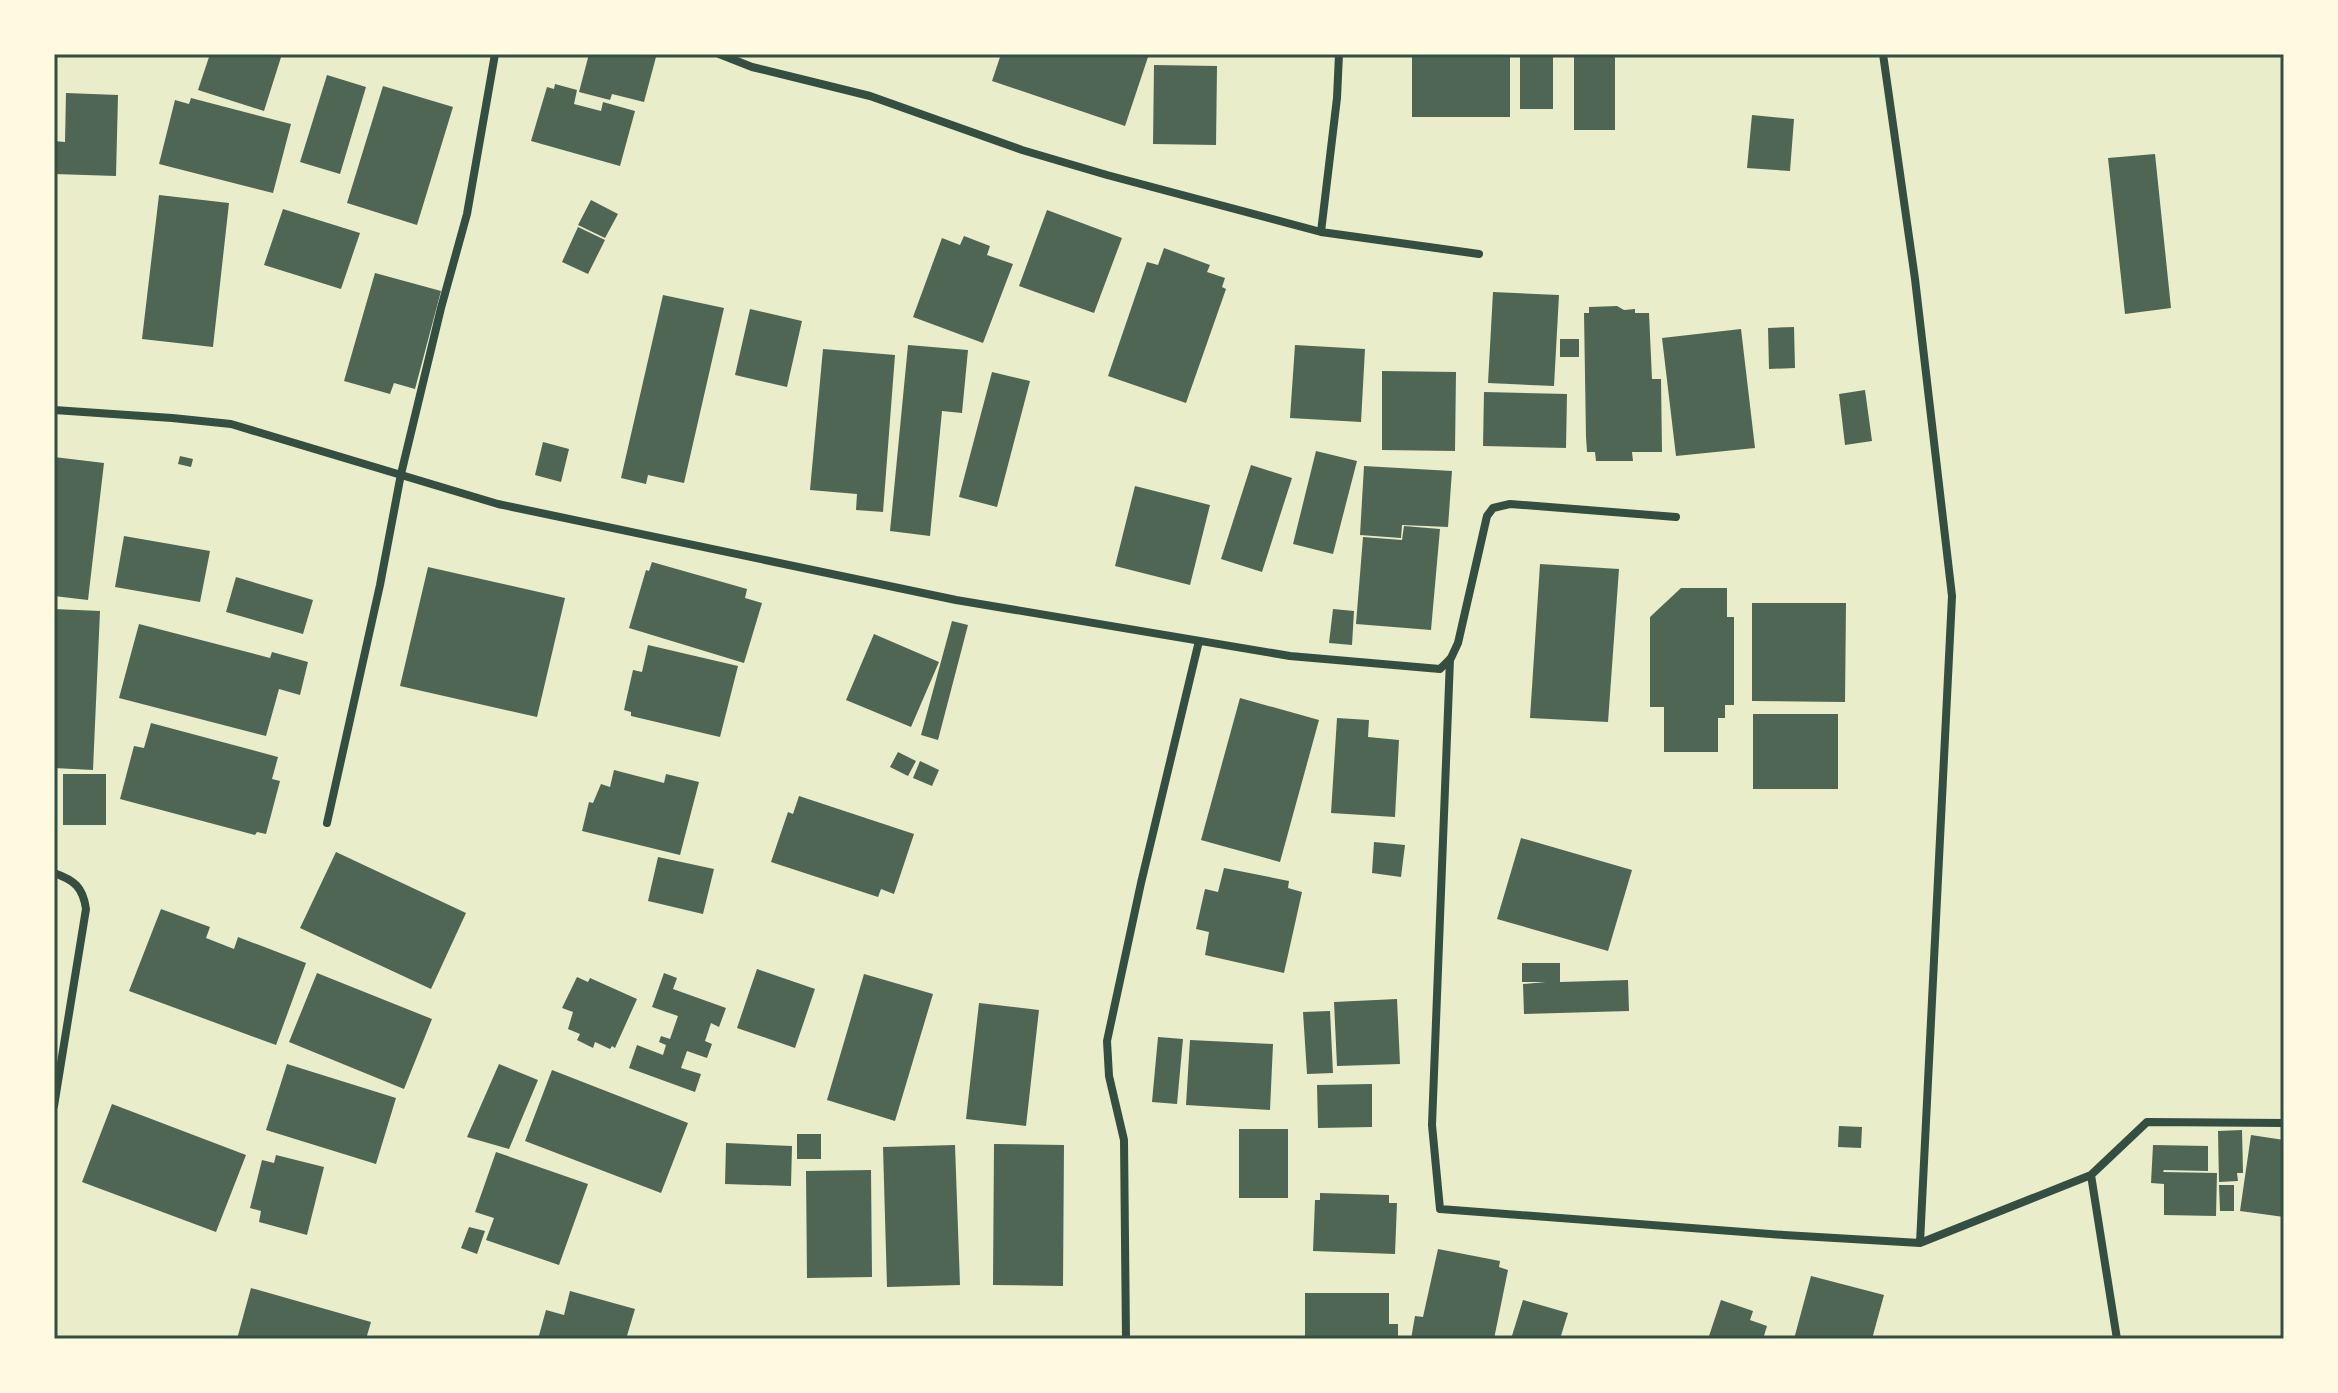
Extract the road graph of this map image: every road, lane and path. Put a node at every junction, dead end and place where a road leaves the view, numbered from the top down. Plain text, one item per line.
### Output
1 (495, 54) edge
2 (719, 54) edge
3 (1339, 54) edge
4 (1883, 54) edge
5 (1321, 232) junction
6 (1479, 254) dead end
7 (54, 410) edge
8 (401, 474) junction
9 (1676, 517) dead end
10 (1199, 641) junction
11 (1451, 658) junction
12 (327, 823) dead end
13 (54, 873) edge
14 (54, 1106) edge
15 (2284, 1123) edge
16 (2091, 1175) junction
17 (1920, 1243) junction
18 (1126, 1339) edge
19 (2117, 1339) edge

1 - 8 street
2 - 5 street
3 - 5 street
4 - 17 street
5 - 6 street
7 - 8 street
8 - 10 street
8 - 12 street
9 - 11 street
10 - 11 street
10 - 18 street
11 - 17 street
13 - 14 street
15 - 16 street
16 - 17 street
16 - 19 street

